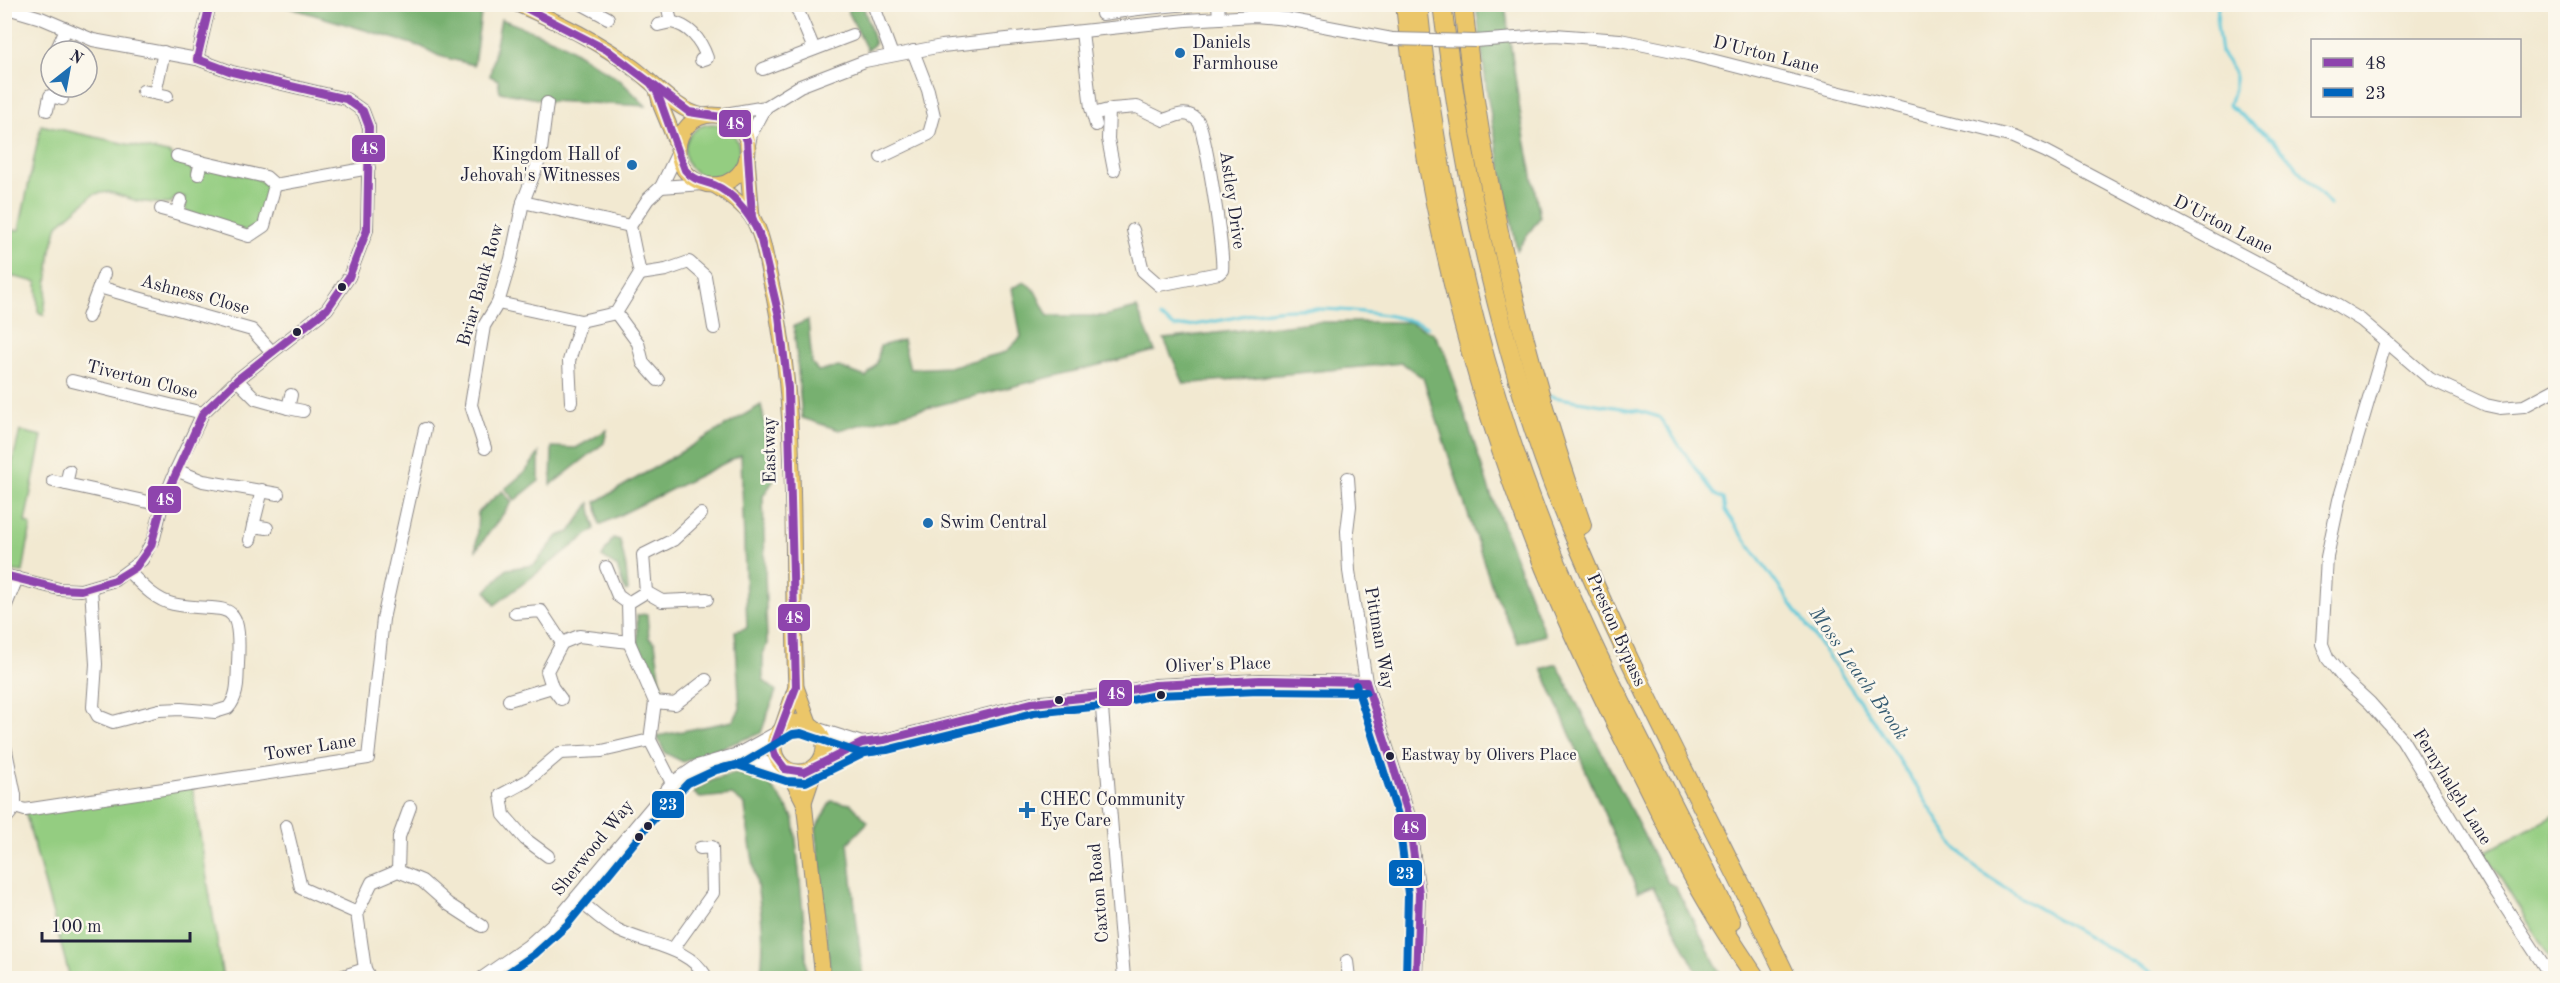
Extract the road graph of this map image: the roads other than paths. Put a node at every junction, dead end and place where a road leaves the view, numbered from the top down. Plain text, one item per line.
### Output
1 (210, 4) edge
2 (517, 4) edge
3 (582, 4) edge
4 (667, 4) edge
5 (795, 4) edge
6 (873, 4) edge
7 (1187, 4) edge
8 (1218, 4) edge
9 (1405, 4) edge
10 (1418, 4) edge
11 (1443, 4) edge
12 (1456, 4) edge
13 (1463, 4) edge
14 (4, 7) edge
15 (1138, 7) edge
16 (1102, 14) dead end
17 (608, 18) dead end
18 (1219, 18) junction
19 (671, 22) junction
20 (658, 25) dead end
21 (66, 29) junction
22 (1082, 32) junction
23 (852, 35) dead end
24 (61, 39) edge
25 (814, 49) junction
26 (913, 51) junction
27 (164, 52) junction
28 (892, 55) junction
29 (197, 58) junction
30 (702, 60) dead end
31 (764, 69) dead end
32 (657, 90) junction
33 (155, 93) dead end
34 (52, 99) edge
35 (547, 103) dead end
36 (766, 107) junction
37 (47, 110) dead end
38 (1109, 110) junction
39 (703, 116) junction
40 (719, 116) junction
41 (678, 150) junction
42 (748, 154) junction
43 (177, 156) dead end
44 (881, 157) dead end
45 (369, 168) junction
46 (1114, 170) dead end
47 (708, 184) junction
48 (275, 185) junction
49 (661, 187) junction
50 (181, 200) dead end
51 (523, 202) junction
52 (161, 209) dead end
53 (176, 213) junction
54 (752, 217) junction
55 (630, 226) junction
56 (1133, 231) dead end
57 (1488, 264) junction
58 (104, 274) dead end
59 (640, 274) junction
60 (99, 287) junction
61 (498, 303) junction
62 (616, 313) junction
63 (88, 317) dead end
64 (581, 321) junction
65 (714, 328) dead end
66 (2386, 341) junction
67 (272, 352) junction
68 (237, 380) junction
69 (658, 380) dead end
70 (72, 381) dead end
71 (2556, 389) edge
72 (291, 395) dead end
73 (571, 402) dead end
74 (288, 408) junction
75 (303, 411) dead end
76 (203, 413) junction
77 (425, 429) dead end
78 (485, 448) dead end
79 (176, 470) junction
80 (69, 471) dead end
81 (1348, 478) dead end
82 (262, 490) junction
83 (278, 494) dead end
84 (162, 505) junction
85 (701, 514) dead end
86 (253, 525) junction
87 (267, 528) dead end
88 (250, 540) dead end
89 (606, 567) dead end
90 (129, 572) junction
91 (11, 577) edge
92 (91, 588) junction
93 (646, 592) junction
94 (707, 599) dead end
95 (628, 603) junction
96 (4, 610) edge
97 (515, 613) dead end
98 (629, 642) junction
99 (562, 643) junction
100 (1628, 660) junction
101 (706, 680) dead end
102 (1366, 682) junction
103 (552, 687) junction
104 (796, 687) junction
105 (1101, 696) junction
106 (561, 699) dead end
107 (509, 700) dead end
108 (655, 702) junction
109 (813, 727) junction
110 (781, 730) junction
111 (650, 740) junction
112 (4, 741) edge
113 (862, 743) junction
114 (738, 754) junction
115 (818, 764) junction
116 (786, 770) junction
117 (8, 776) edge
118 (672, 783) junction
119 (804, 802) junction
120 (15, 807) junction
121 (410, 807) dead end
122 (4, 817) edge
123 (286, 826) dead end
124 (700, 848) dead end
125 (548, 856) dead end
126 (398, 871) junction
127 (576, 898) junction
128 (357, 914) junction
129 (482, 926) dead end
130 (673, 949) junction
131 (1347, 961) dead end
132 (367, 974) edge
133 (338, 978) edge
134 (482, 978) edge
135 (707, 978) edge
136 (823, 978) edge
137 (1124, 978) edge
138 (1349, 978) edge
139 (1416, 978) edge
140 (1757, 978) edge
141 (1787, 978) edge
142 (2552, 978) edge

1 - 29 street
2 - 32 main road
3 - 17 street
4 - 19 street
5 - 25 street
6 - 28 street
7 - 15 street
8 - 18 street
9 - 140 highway
10 - 140 highway
11 - 57 highway
12 - 57 highway
13 - 100 highway
14 - 21 street
15 - 16 street
18 - 22 street, D'Urton Lane
18 - 66 street, D'Urton Lane, bridge
19 - 20 street
19 - 30 street
21 - 24 street
21 - 27 street
22 - 26 street, D'Urton Lane
22 - 38 street, Astley Drive
23 - 25 street
25 - 31 street
26 - 28 street, D'Urton Lane
26 - 44 street
27 - 29 street
27 - 33 street
28 - 36 street, D'Urton Lane
29 - 45 street
32 - 39 main road
32 - 41 main road
34 - 37 street
35 - 51 street, Briar Bank Row
36 - 40 street, D'Urton Lane
36 - 42 street, D'Urton Lane
38 - 46 street
38 - 56 street, Astley Drive
39 - 40 main road
39 - 41 main road
40 - 42 main road
41 - 47 main road
41 - 49 street
42 - 47 main road
42 - 54 main road, Eastway
43 - 48 street
45 - 48 street
45 - 67 street
47 - 49 street
47 - 54 main road, Eastway
48 - 53 street
49 - 55 street
50 - 53 street
51 - 55 street
51 - 61 street, Briar Bank Row
52 - 53 street
54 - 104 main road, Eastway
55 - 59 street
57 - 100 highway, Preston Bypass
58 - 60 street
59 - 62 street
59 - 65 street
60 - 63 street
60 - 67 street, Ashness Close
61 - 64 street
61 - 78 street, Briar Bank Row
62 - 64 street
62 - 69 street
64 - 73 street
66 - 71 street, D'Urton Lane
66 - 142 street, Fernyhalgh Lane
67 - 68 street
68 - 74 street
68 - 76 street
70 - 76 street, Tiverton Close
72 - 74 street
74 - 75 street
76 - 79 street
77 - 120 street, Tower Lane
79 - 82 street
79 - 84 street
80 - 84 street
81 - 102 street, Pittman Way
82 - 83 street
82 - 86 street
84 - 90 street
85 - 93 street
86 - 87 street
86 - 88 street
89 - 95 street
90 - 92 street
90 - 92 street
91 - 92 street
91 - 96 street
93 - 94 street
93 - 95 street
95 - 98 street
97 - 99 street
98 - 99 street
98 - 108 street
99 - 103 street
100 - 141 highway, Preston Bypass
101 - 108 street
102 - 105 street, Oliver's Place
102 - 139 street, Pittman Way
103 - 106 street
103 - 107 street
104 - 109 main road, Eastway
104 - 110 main road, Eastway
105 - 113 street, Oliver's Place
105 - 137 street, Caxton Road
108 - 111 street
109 - 110 main road
109 - 113 street, Oliver's Place
109 - 115 main road
110 - 114 street, Sherwood Way
110 - 116 main road
111 - 118 street
111 - 125 street
112 - 117 street
113 - 115 street, Oliver's Place
114 - 116 street
114 - 118 street, Sherwood Way
115 - 116 main road
115 - 119 main road
116 - 119 main road
117 - 120 street
118 - 127 street, Sherwood Way
119 - 136 main road
120 - 122 street
121 - 126 street
123 - 128 street
124 - 130 street
126 - 128 street
126 - 129 street
127 - 130 street
127 - 134 street, Sherwood Way
128 - 132 street
130 - 135 street
131 - 138 street
132 - 133 street

